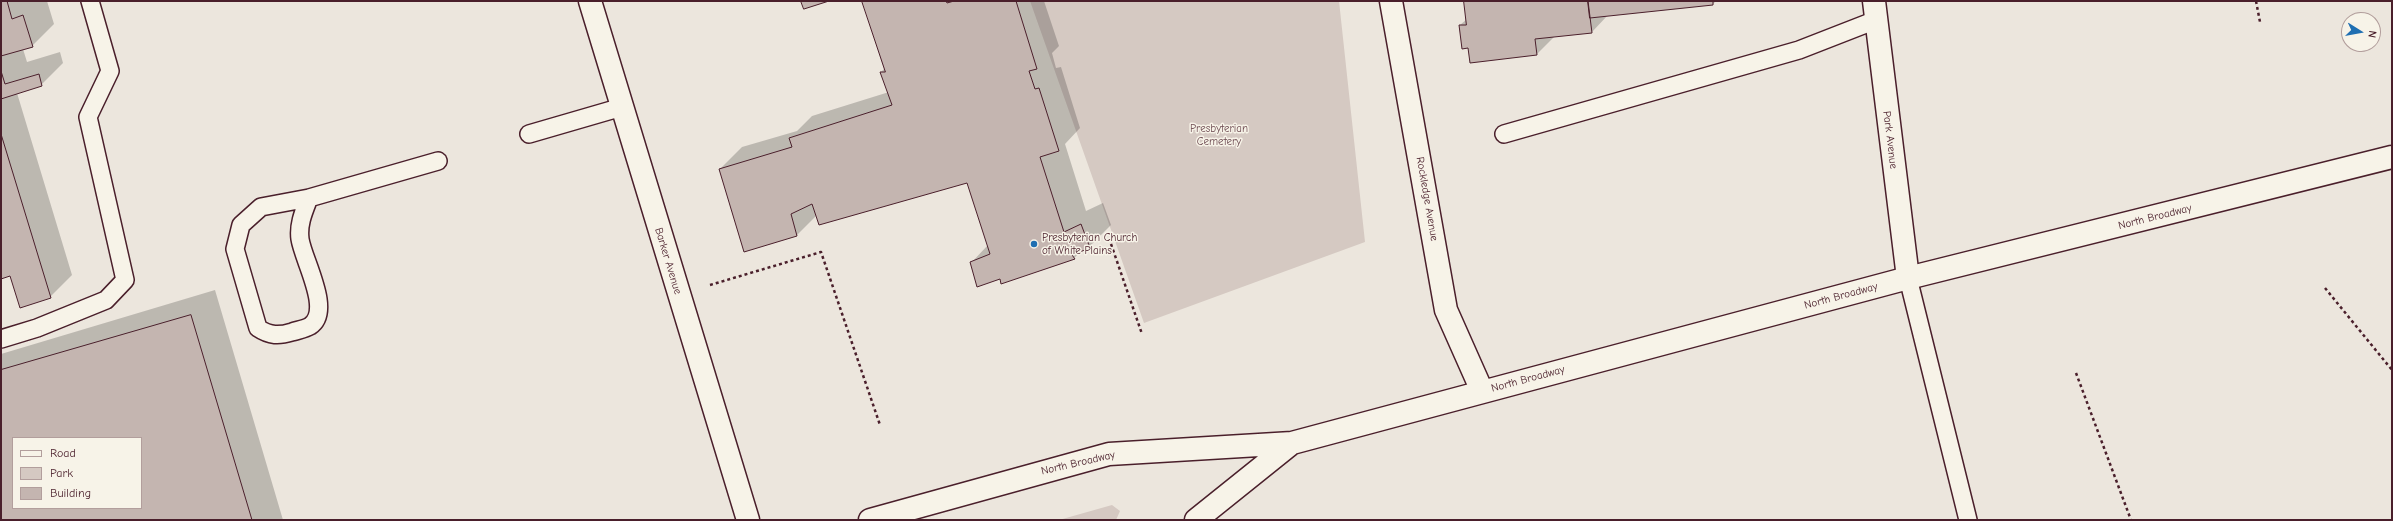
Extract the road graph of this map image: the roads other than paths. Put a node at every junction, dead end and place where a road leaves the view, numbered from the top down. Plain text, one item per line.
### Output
1 (90, 1) edge
2 (590, 1) edge
3 (1391, 1) edge
4 (1875, 11) edge
5 (622, 107) junction
6 (529, 134) dead end
7 (1504, 134) dead end
8 (2392, 157) edge
9 (438, 161) dead end
10 (309, 198) junction
11 (1908, 278) junction
12 (1, 339) edge
13 (1482, 391) junction
14 (1292, 443) junction
15 (748, 520) edge
16 (870, 520) edge
17 (1196, 520) edge
18 (1968, 520) edge

1 - 12 lane
2 - 5 main road, Barker Avenue
3 - 13 main road, Rockledge Avenue
4 - 7 lane
4 - 11 main road, Park Avenue
5 - 6 lane
5 - 15 main road, Barker Avenue
8 - 11 main road, North Broadway
9 - 10 lane
10 - 10 lane
11 - 13 main road, North Broadway
11 - 18 lane
13 - 14 main road, North Broadway
14 - 16 main road, North Broadway
14 - 17 main road, North Broadway

